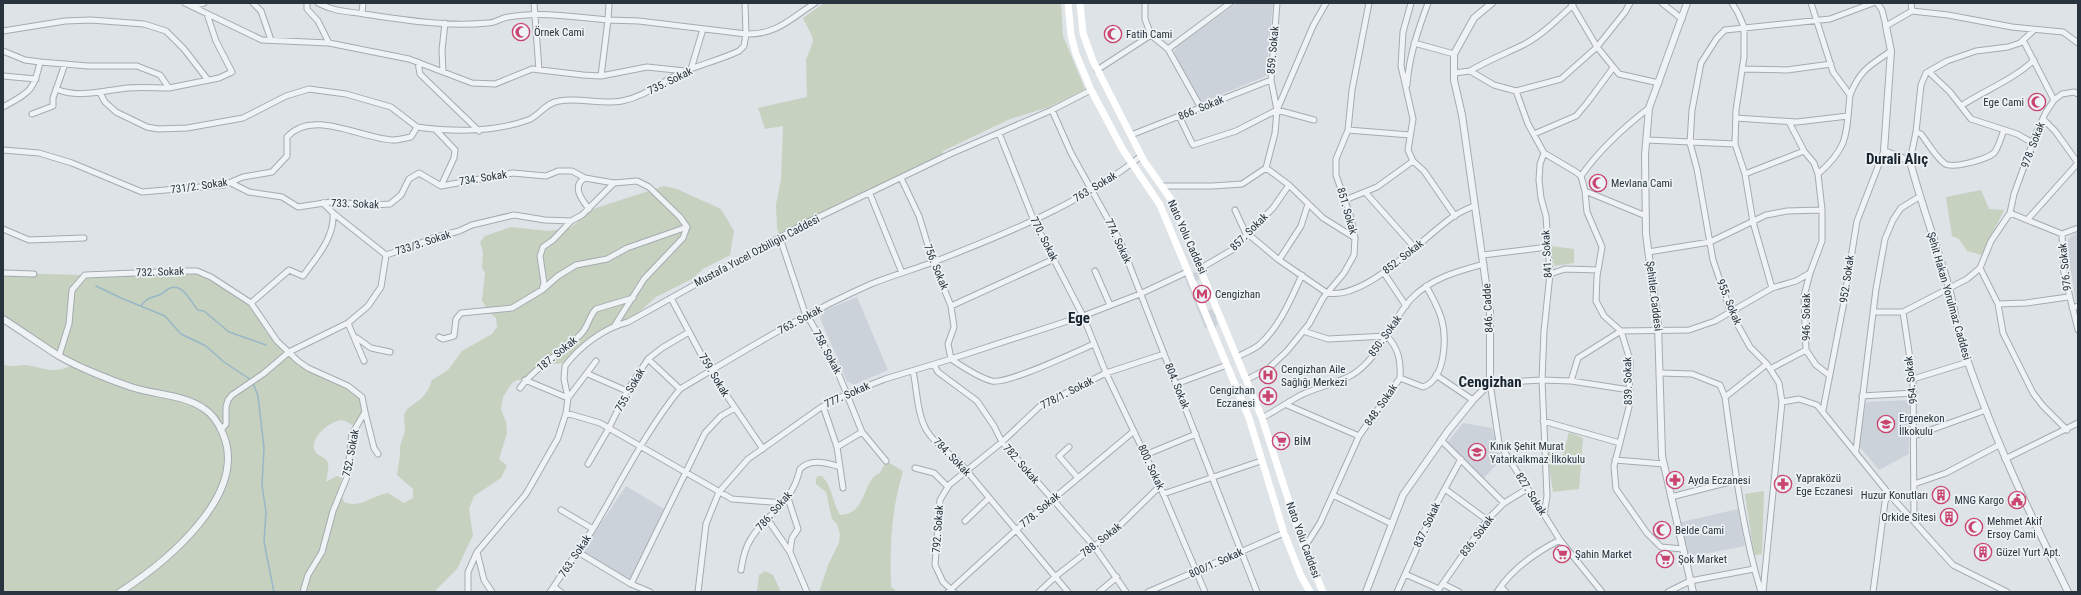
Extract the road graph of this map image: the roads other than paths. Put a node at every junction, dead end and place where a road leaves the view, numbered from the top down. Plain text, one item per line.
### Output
1 (184, 3) edge
2 (204, 3) edge
3 (253, 3) edge
4 (307, 3) edge
5 (319, 3) edge
6 (363, 3) edge
7 (534, 3) edge
8 (609, 3) edge
9 (815, 3) edge
10 (1068, 3) edge
11 (1080, 3) edge
12 (1145, 3) edge
13 (1230, 3) edge
14 (1277, 3) edge
15 (1326, 3) edge
16 (1369, 3) edge
17 (1411, 3) edge
18 (1428, 3) edge
19 (1492, 3) edge
20 (1630, 3) edge
21 (1662, 3) edge
22 (1687, 3) edge
23 (1732, 3) edge
24 (1811, 3) edge
25 (1873, 3) edge
26 (1878, 3) edge
27 (1911, 3) edge
28 (746, 4) edge
29 (1572, 4) edge
30 (192, 6) junction
31 (1912, 11) junction
32 (362, 13) junction
33 (207, 14) junction
34 (535, 16) junction
35 (1682, 19) junction
36 (608, 20) junction
37 (1816, 20) junction
38 (445, 23) junction
39 (1886, 26) junction
40 (1744, 27) junction
41 (702, 29) junction
42 (2034, 30) junction
43 (3, 31) edge
44 (746, 34) junction
45 (1152, 35) junction
46 (271, 40) junction
47 (2023, 40) junction
48 (329, 43) junction
49 (1414, 43) junction
50 (2078, 43) edge
51 (1597, 47) junction
52 (1168, 49) junction
53 (3, 51) edge
54 (1891, 52) junction
55 (1454, 54) junction
56 (2034, 60) junction
57 (40, 62) junction
58 (418, 62) junction
59 (66, 64) junction
60 (1831, 64) junction
61 (1614, 68) junction
62 (691, 69) junction
63 (1742, 69) junction
64 (539, 70) junction
65 (1097, 70) junction
66 (685, 71) junction
67 (1470, 71) junction
68 (443, 72) junction
69 (1929, 72) junction
70 (1454, 73) junction
71 (3, 76) edge
72 (601, 76) junction
73 (36, 79) junction
74 (208, 80) junction
75 (1271, 80) junction
76 (1659, 83) junction
77 (169, 88) junction
78 (56, 90) junction
79 (1091, 90) junction
80 (1516, 91) junction
81 (100, 92) junction
82 (1407, 92) junction
83 (2078, 94) edge
84 (1850, 95) junction
85 (2054, 100) junction
86 (1961, 106) junction
87 (3, 107) edge
88 (1201, 108) junction
89 (1650, 108) junction
90 (1052, 110) junction
91 (1277, 110) junction
92 (32, 114) dead end
93 (1179, 116) junction
94 (1848, 116) junction
95 (1736, 118) junction
96 (2043, 119) junction
97 (1314, 120) dead end
98 (1789, 122) junction
99 (417, 127) junction
100 (436, 130) junction
101 (1348, 130) junction
102 (2004, 130) junction
103 (479, 131) junction
104 (1916, 132) junction
105 (999, 133) junction
106 (1534, 134) junction
107 (1131, 135) junction
108 (1410, 135) junction
109 (1647, 140) junction
110 (1690, 143) junction
111 (2034, 143) junction
112 (1736, 144) junction
113 (3, 150) edge
114 (1804, 151) junction
115 (1884, 151) junction
116 (1544, 152) junction
117 (1141, 156) junction
118 (1413, 161) junction
119 (1910, 161) junction
120 (2078, 163) edge
121 (1131, 164) junction
122 (1266, 168) junction
123 (1745, 174) junction
124 (1818, 174) junction
125 (1581, 176) junction
126 (585, 178) junction
127 (901, 178) junction
128 (231, 183) junction
129 (614, 183) junction
130 (1289, 185) junction
131 (441, 186) junction
132 (1162, 186) junction
133 (1090, 190) junction
134 (1585, 191) junction
135 (1365, 192) junction
136 (870, 194) junction
137 (1919, 197) junction
138 (1345, 200) junction
139 (323, 203) junction
140 (1308, 204) junction
141 (1474, 206) junction
142 (589, 209) junction
143 (1235, 210) dead end
144 (1822, 210) junction
145 (333, 213) junction
146 (2010, 213) junction
147 (1455, 216) junction
148 (1646, 216) junction
149 (2028, 220) junction
150 (571, 221) junction
151 (1034, 221) junction
152 (1753, 222) junction
153 (686, 227) junction
154 (2078, 228) edge
155 (3, 229) edge
156 (2062, 234) junction
157 (1248, 235) junction
158 (84, 238) dead end
159 (780, 238) junction
160 (1355, 238) junction
161 (1710, 242) junction
162 (1548, 247) junction
163 (1415, 248) junction
164 (1648, 252) junction
165 (386, 255) junction
166 (1483, 255) junction
167 (1054, 259) junction
168 (1279, 260) junction
169 (933, 262) junction
170 (1484, 264) junction
171 (1201, 268) junction
172 (1980, 268) junction
173 (1598, 270) junction
174 (1095, 271) dead end
175 (1187, 272) junction
176 (3, 273) edge
177 (902, 273) junction
178 (1384, 273) junction
179 (1810, 273) junction
180 (34, 274) dead end
181 (1550, 274) junction
182 (1302, 275) junction
183 (1426, 286) junction
184 (1772, 288) junction
185 (1949, 289) junction
186 (542, 290) junction
187 (1328, 293) junction
188 (1140, 294) junction
189 (2068, 297) junction
190 (632, 298) junction
191 (671, 298) junction
192 (251, 303) junction
193 (1998, 304) junction
194 (1110, 305) junction
195 (951, 306) junction
196 (1406, 306) junction
197 (2078, 306) edge
198 (2072, 308) junction
199 (1873, 312) junction
200 (1903, 312) junction
201 (1731, 313) junction
202 (806, 316) junction
203 (1083, 316) junction
204 (3, 319) edge
205 (348, 323) junction
206 (614, 325) junction
207 (2078, 330) edge
208 (1303, 331) junction
209 (1621, 331) junction
210 (1658, 331) junction
211 (689, 332) junction
212 (1387, 336) junction
213 (439, 337) dead end
214 (356, 338) junction
215 (1094, 344) junction
216 (1806, 350) junction
217 (289, 352) junction
218 (390, 352) dead end
219 (1164, 354) junction
220 (59, 356) junction
221 (1237, 357) junction
222 (648, 359) junction
223 (951, 359) junction
224 (364, 361) dead end
225 (596, 361) dead end
226 (1968, 362) junction
227 (934, 365) junction
228 (1227, 366) junction
229 (1769, 366) junction
230 (710, 371) junction
231 (914, 371) junction
232 (1106, 373) junction
233 (1660, 373) junction
234 (588, 374) junction
235 (1436, 375) junction
236 (1829, 375) junction
237 (1400, 378) junction
238 (1913, 379) junction
239 (525, 380) junction
240 (1246, 380) junction
241 (1542, 380) junction
242 (1571, 381) junction
243 (1490, 383) junction
244 (1176, 384) junction
245 (520, 388) dead end
246 (680, 389) junction
247 (1630, 390) junction
248 (627, 391) junction
249 (1914, 393) junction
250 (847, 394) junction
251 (1862, 396) junction
252 (1725, 397) junction
253 (568, 398) junction
254 (1473, 400) junction
255 (1782, 402) junction
256 (1287, 405) junction
257 (823, 406) junction
258 (735, 408) junction
259 (1823, 410) junction
260 (1986, 410) junction
261 (365, 412) junction
262 (566, 412) junction
263 (1262, 418) junction
264 (1544, 421) junction
265 (2078, 423) edge
266 (608, 428) junction
267 (221, 430) junction
268 (2067, 430) junction
269 (1134, 431) junction
270 (862, 432) junction
271 (1196, 434) junction
272 (1359, 436) junction
273 (1914, 436) junction
274 (1442, 440) junction
275 (1002, 442) junction
276 (1620, 443) junction
277 (1999, 445) junction
278 (640, 447) junction
279 (837, 447) junction
280 (1069, 447) dead end
281 (763, 449) junction
282 (1856, 450) junction
283 (378, 454) dead end
284 (1145, 455) junction
285 (1461, 459) junction
286 (2005, 459) junction
287 (1616, 460) junction
288 (886, 461) dead end
289 (1262, 461) junction
290 (588, 464) dead end
291 (1664, 464) junction
292 (840, 467) junction
293 (915, 468) dead end
294 (966, 470) junction
295 (687, 473) junction
296 (1213, 477) junction
297 (1078, 478) junction
298 (1737, 480) junction
299 (1914, 484) junction
300 (1160, 486) junction
301 (948, 487) junction
302 (844, 488) dead end
303 (1445, 489) junction
304 (1527, 489) junction
305 (719, 492) junction
306 (1163, 494) junction
307 (1889, 494) junction
308 (1333, 495) junction
309 (1671, 497) junction
310 (788, 498) junction
311 (989, 498) junction
312 (1052, 499) junction
313 (783, 503) junction
314 (1504, 503) junction
315 (561, 510) dead end
316 (1544, 515) junction
317 (768, 520) junction
318 (1487, 520) junction
319 (1914, 520) junction
320 (965, 521) dead end
321 (1392, 524) junction
322 (593, 529) junction
323 (1016, 530) junction
324 (1284, 533) junction
325 (1560, 540) junction
326 (1094, 546) junction
327 (1304, 548) junction
328 (1683, 549) junction
329 (477, 552) junction
330 (578, 552) junction
331 (790, 552) junction
332 (1241, 552) junction
333 (1754, 569) junction
334 (741, 570) dead end
335 (1196, 572) junction
336 (1405, 574) junction
337 (1056, 576) junction
338 (1117, 577) junction
339 (1690, 581) junction
340 (631, 584) junction
341 (1443, 584) junction
342 (1994, 586) junction
343 (554, 587) junction
344 (1500, 587) junction
345 (1438, 590) edge
346 (951, 591) edge
347 (120, 592) edge
348 (304, 592) edge
349 (468, 592) edge
350 (492, 592) edge
351 (550, 592) edge
352 (561, 592) edge
353 (650, 592) edge
354 (698, 592) edge
355 (807, 592) edge
356 (1039, 592) edge
357 (1068, 592) edge
358 (1099, 592) edge
359 (1126, 592) edge
360 (1148, 592) edge
361 (1205, 592) edge
362 (1257, 592) edge
363 (1310, 592) edge
364 (1323, 592) edge
365 (1366, 592) edge
366 (1397, 592) edge
367 (1459, 592) edge
368 (1497, 592) edge
369 (1506, 592) edge
370 (1602, 592) edge
371 (1668, 592) edge
372 (1693, 592) edge
373 (1762, 592) edge
374 (1873, 592) edge
375 (1992, 592) edge
376 (2007, 592) edge
377 (2068, 592) edge

1 - 30 street
2 - 30 street
3 - 46 street
4 - 48 street
5 - 32 street
6 - 32 street
7 - 34 street
8 - 36 street
9 - 44 street
10 - 79 main road, Nato Yolu Caddesi
11 - 65 main road, Nato Yolu Caddesi
12 - 45 street
13 - 52 street
14 - 75 street, 859. Sokak
15 - 91 street
16 - 101 street, 851. Sokak
17 - 82 street
18 - 49 street
19 - 55 street, 846. Cadde
20 - 51 street
21 - 35 street
22 - 35 street, Şehitler Caddesi
23 - 40 street
24 - 37 street
25 - 37 street, 955. Sokak
26 - 39 street
27 - 31 street
28 - 44 street
29 - 51 street
29 - 67 street
30 - 33 street
31 - 39 street
31 - 42 street
32 - 38 street
33 - 46 street
33 - 74 street
34 - 36 street
34 - 38 street
34 - 64 street
35 - 76 street, Şehitler Caddesi
36 - 41 street
36 - 72 street
37 - 40 street, 955. Sokak
37 - 60 street
38 - 68 street
39 - 54 street
40 - 63 street
40 - 110 street, 955. Sokak
41 - 44 street
41 - 62 street
42 - 47 street
42 - 50 street
43 - 74 street
44 - 62 street, 735. Sokak
45 - 52 street
45 - 65 street
46 - 48 street
47 - 56 street
47 - 69 street
48 - 58 street
49 - 55 street
49 - 82 street
51 - 61 street
51 - 80 street
52 - 88 street
53 - 57 street
54 - 84 street
54 - 115 street
55 - 70 street, 846. Cadde
56 - 85 street
56 - 86 street
57 - 59 street
57 - 73 street
58 - 68 street
58 - 103 street
59 - 77 street
59 - 78 street
60 - 63 street
60 - 84 street
61 - 76 street
61 - 106 street
62 - 66 street, 735. Sokak
63 - 95 street
64 - 68 street
64 - 72 street
65 - 107 main road, Nato Yolu Caddesi
66 - 72 street
66 - 103 street, 735. Sokak
67 - 70 street
67 - 80 street
69 - 86 street
69 - 104 street
70 - 141 street, 846. Cadde
71 - 73 street
73 - 87 street
74 - 77 street
75 - 88 street, 866. Sokak
75 - 91 street, 859. Sokak
76 - 89 street, Şehitler Caddesi
77 - 81 street
78 - 81 street
78 - 92 street
79 - 90 street, Mustafa Yucel Ozbiligin Caddesi
79 - 121 main road, Nato Yolu Caddesi
80 - 106 street
81 - 99 street
82 - 108 street
83 - 85 street
84 - 94 street
85 - 96 street, 978. Sokak
86 - 102 street
88 - 93 street, 866. Sokak
89 - 109 street, Şehitler Caddesi
89 - 125 street
90 - 105 street, Mustafa Yucel Ozbiligin Caddesi
90 - 133 street, 774. Sokak
91 - 93 street
91 - 97 street
91 - 122 street, 859. Sokak
93 - 107 street, 866. Sokak
94 - 98 street
94 - 124 street
95 - 98 street
95 - 112 street
96 - 111 street, 978. Sokak
96 - 120 street
98 - 114 street
99 - 100 street
99 - 128 street, 731/2. Sokak
100 - 103 street, 735. Sokak
100 - 131 street, 734. Sokak
101 - 108 street
101 - 138 street, 851. Sokak
102 - 104 street
102 - 111 street
104 - 119 street
105 - 127 street, Mustafa Yucel Ozbiligin Caddesi
105 - 151 street, 770. Sokak
106 - 116 street
107 - 117 main road, Nato Yolu Caddesi
108 - 118 street
109 - 110 street
109 - 148 street, Şehitler Caddesi
110 - 112 street
110 - 161 street, 955. Sokak
111 - 146 street, 978. Sokak
112 - 123 street
113 - 128 street, 731/2. Sokak
114 - 123 street
114 - 124 street
115 - 119 street
115 - 236 street, 952. Sokak
116 - 125 street
116 - 162 street, 841. Sokak
117 - 121 street, 763. Sokak
117 - 132 main road, Nato Yolu Caddesi
118 - 135 street
118 - 147 street
119 - 137 street, Şehit Hakan Yorulmaz Caddesi
120 - 149 street
121 - 133 street, 763. Sokak
121 - 175 main road, Nato Yolu Caddesi
122 - 130 street
122 - 132 street
123 - 152 street
124 - 144 street, 946. Sokak
125 - 134 street
126 - 129 street, 734. Sokak
126 - 131 street, 734. Sokak
126 - 142 street
127 - 136 street, Mustafa Yucel Ozbiligin Caddesi
127 - 169 street, 756. Sokak
128 - 139 street, 733. Sokak
129 - 142 street
129 - 153 street, 734. Sokak
130 - 140 street
130 - 157 street, 857. Sokak
131 - 139 street, 733. Sokak
132 - 171 main road, Nato Yolu Caddesi
133 - 151 street, 763. Sokak
133 - 188 street, 774. Sokak
134 - 148 street
134 - 173 street
135 - 138 street
135 - 163 street
136 - 159 street, Mustafa Yucel Ozbiligin Caddesi
136 - 177 street
137 - 185 street, Şehit Hakan Yorulmaz Caddesi
137 - 199 street
138 - 160 street, 851. Sokak
139 - 145 street
140 - 160 street
140 - 168 street
141 - 147 street, 852. Sokak
141 - 166 street, 846. Cadde
142 - 150 street
143 - 157 street
144 - 152 street
144 - 179 street, 946. Sokak
145 - 165 street
145 - 192 street
146 - 149 street, 976. Sokak
146 - 172 street
147 - 163 street, 852. Sokak
148 - 164 street, Şehitler Caddesi
149 - 156 street, 976. Sokak
150 - 165 street, 733/3. Sokak
150 - 186 street
151 - 167 street, 770. Sokak
151 - 169 street, 763. Sokak
152 - 161 street
152 - 184 street
153 - 186 street
153 - 190 street
154 - 156 street
155 - 158 street
156 - 189 street, 976. Sokak
157 - 168 street
157 - 171 street, 857. Sokak
159 - 191 street, Mustafa Yucel Ozbiligin Caddesi
159 - 202 street, 758. Sokak
160 - 187 street, 851. Sokak
161 - 164 street
161 - 201 street, 955. Sokak
162 - 166 street
162 - 181 street, 841. Sokak
163 - 178 street, 852. Sokak
164 - 210 street, Şehitler Caddesi
165 - 205 street, 733/3. Sokak
166 - 170 street, 846. Cadde
167 - 195 street
167 - 203 street, 770. Sokak
168 - 182 street
169 - 177 street, 763. Sokak
169 - 195 street, 756. Sokak
170 - 183 street, 850. Sokak
170 - 243 street, 846. Cadde
171 - 221 main road, Nato Yolu Caddesi
172 - 185 street
172 - 193 street
173 - 181 street
173 - 209 street
174 - 194 street
175 - 188 street, 777. Sokak
175 - 228 main road, Nato Yolu Caddesi
176 - 180 street
177 - 202 street, 763. Sokak
178 - 187 street, 852. Sokak
178 - 196 street
179 - 184 street
179 - 216 street, 946. Sokak
181 - 241 street, 841. Sokak
182 - 187 street
182 - 221 street
183 - 196 street, 850. Sokak
183 - 235 street
184 - 201 street
185 - 200 street
185 - 226 street, Şehit Hakan Yorulmaz Caddesi
186 - 213 street
187 - 208 street, 851. Sokak
188 - 194 street, 777. Sokak
188 - 219 street, 804. Sokak
189 - 193 street
189 - 198 street, 976. Sokak
190 - 206 street
190 - 239 street, 187. Sokak
191 - 206 street, Mustafa Yucel Ozbiligin Caddesi
191 - 211 street, 759. Sokak
192 - 217 street, 732. Sokak
192 - 220 street, 732. Sokak
193 - 268 street
194 - 203 street, 777. Sokak
195 - 223 street, 756. Sokak
196 - 212 street, 850. Sokak
197 - 198 street
198 - 207 street, 976. Sokak
199 - 200 street
199 - 251 street
200 - 238 street, 954. Sokak
201 - 210 street
201 - 229 street, 955. Sokak
202 - 230 street, 763. Sokak
202 - 250 street, 758. Sokak
203 - 215 street, 770. Sokak
203 - 223 street, 777. Sokak
204 - 220 street
205 - 214 street
205 - 217 street, 733/3. Sokak
206 - 253 street
208 - 212 street
208 - 240 street, 851. Sokak
209 - 210 street
209 - 242 street
209 - 247 street, 839. Sokak
210 - 233 street, Şehitler Caddesi
211 - 222 street, 755. Sokak
211 - 230 street, 759. Sokak
212 - 237 street, 848. Sokak
212 - 256 street, 850. Sokak
214 - 218 street
214 - 224 street
215 - 223 street
215 - 232 street, 800. Sokak
216 - 229 street, 946. Sokak
216 - 236 street
217 - 261 street
217 - 267 street, 733/3. Sokak
219 - 232 street, 778/1. Sokak
219 - 244 street, 804. Sokak
220 - 267 street
221 - 240 main road, Nato Yolu Caddesi
222 - 246 street
222 - 248 street, 755. Sokak
223 - 227 street, 777. Sokak
225 - 234 street
226 - 238 street
226 - 260 street, Şehit Hakan Yorulmaz Caddesi
227 - 231 street, 777. Sokak
227 - 275 street, 782. Sokak
228 - 244 street
228 - 289 main road, Nato Yolu Caddesi
229 - 252 street, 946. Sokak
229 - 255 street, 955. Sokak
230 - 246 street, 763. Sokak
230 - 258 street, 759. Sokak
231 - 250 street, 777. Sokak
231 - 294 street, 784. Sokak
232 - 269 street, 800. Sokak
232 - 275 street, 778/1. Sokak
233 - 252 street
233 - 291 street, Şehitler Caddesi
234 - 248 street
234 - 253 street
235 - 237 street
235 - 254 street
236 - 259 street, 952. Sokak
237 - 272 street, 848. Sokak
238 - 249 street, 954. Sokak
239 - 245 street, 187. Sokak
239 - 253 street
240 - 263 main road, Nato Yolu Caddesi
241 - 242 street
241 - 243 street
241 - 264 street, 841. Sokak
242 - 247 street
243 - 254 street
243 - 304 street, 827. Sokak
244 - 271 street, 804. Sokak
246 - 278 street, 763. Sokak
247 - 276 street, 839. Sokak
248 - 266 street, 755. Sokak
249 - 251 street
249 - 273 street, 954. Sokak
250 - 257 street, 777. Sokak
250 - 270 street, 758. Sokak
251 - 282 street
252 - 298 street
253 - 262 street
254 - 274 street
255 - 259 street
255 - 373 street, 955. Sokak
256 - 263 street, 850. Sokak
256 - 272 street
257 - 279 street
257 - 281 street, 777. Sokak
258 - 281 street, 759. Sokak
258 - 295 street
259 - 282 street
260 - 273 street
260 - 277 street, Şehit Hakan Yorulmaz Caddesi
261 - 283 street
261 - 348 street, 752. Sokak
262 - 266 street
262 - 329 street
263 - 327 main road, Nato Yolu Caddesi
264 - 276 street
264 - 316 street, 841. Sokak
265 - 268 street
266 - 278 street
266 - 290 street, 755. Sokak
267 - 347 street
268 - 286 street
269 - 284 street, 800. Sokak
269 - 297 street, 778. Sokak
270 - 279 street
270 - 288 street, 758. Sokak
271 - 284 street
271 - 296 street, 804. Sokak
272 - 308 street, 848. Sokak
273 - 299 street, 954. Sokak
274 - 285 street
274 - 321 street
275 - 294 street, 778/1. Sokak
275 - 312 street, 782. Sokak
276 - 287 street, 839. Sokak
277 - 286 street, Şehit Hakan Yorulmaz Caddesi
277 - 299 street
278 - 295 street
278 - 322 street, 763. Sokak
279 - 292 street
280 - 297 street
281 - 305 street, 777. Sokak
282 - 307 street
284 - 300 street, 800. Sokak
285 - 303 street, 837. Sokak
285 - 314 street
286 - 377 street, Şehit Hakan Yorulmaz Caddesi
287 - 291 street
287 - 328 street, 839. Sokak
289 - 296 street
289 - 324 main road, Nato Yolu Caddesi
291 - 309 street, Şehitler Caddesi
292 - 302 street
292 - 310 street, 786. Sokak
293 - 301 street
294 - 301 street, 792. Sokak
294 - 311 street, 784. Sokak
295 - 305 street
295 - 340 street
296 - 306 street
296 - 332 street, 804. Sokak
297 - 312 street, 778. Sokak
298 - 309 street
298 - 333 street
299 - 319 street, 954. Sokak
300 - 306 street, 800. Sokak
300 - 326 street, 788. Sokak
301 - 346 street, 792. Sokak
303 - 318 street
303 - 336 street, 837. Sokak
304 - 314 street, 836. Sokak
304 - 316 street, 827. Sokak
305 - 313 street
305 - 354 street, 777. Sokak
306 - 335 street, 800. Sokak
307 - 319 street
307 - 374 street
308 - 321 street
308 - 327 street, 848. Sokak
309 - 328 street, Şehitler Caddesi
310 - 313 street, 786. Sokak
310 - 331 street
311 - 320 street
311 - 323 street, 784. Sokak
312 - 323 street, 778. Sokak
312 - 326 street, 782. Sokak
313 - 317 street, 786. Sokak
314 - 318 street, 836. Sokak
315 - 322 street
316 - 325 street, 827. Sokak
317 - 331 street
317 - 334 street, 786. Sokak
318 - 341 street, 836. Sokak
319 - 342 street
321 - 365 street
322 - 330 street, 763. Sokak
323 - 337 street, 784. Sokak
323 - 346 street, 778. Sokak
324 - 332 street, 800/1. Sokak
324 - 363 main road, Nato Yolu Caddesi
325 - 344 street
325 - 370 street, 827. Sokak
326 - 337 street, 788. Sokak
326 - 338 street
327 - 364 main road, Nato Yolu Caddesi
328 - 339 street, Şehitler Caddesi
329 - 349 street
329 - 350 street
330 - 340 street
330 - 343 street, 763. Sokak
331 - 355 street
332 - 335 street, 800/1. Sokak
332 - 362 street, 804. Sokak
333 - 339 street
333 - 373 street
335 - 360 street, 800/1. Sokak
335 - 361 street, 800. Sokak
336 - 345 street
336 - 366 street, 837. Sokak
337 - 356 street, 788. Sokak
337 - 357 street, 784. Sokak
338 - 358 street
338 - 359 street
339 - 371 street
339 - 372 street, Şehitler Caddesi
340 - 353 street
341 - 345 street, 836. Sokak
341 - 367 street
342 - 375 street
342 - 376 street
343 - 351 street, 763. Sokak
343 - 352 street
344 - 368 street
344 - 369 street

